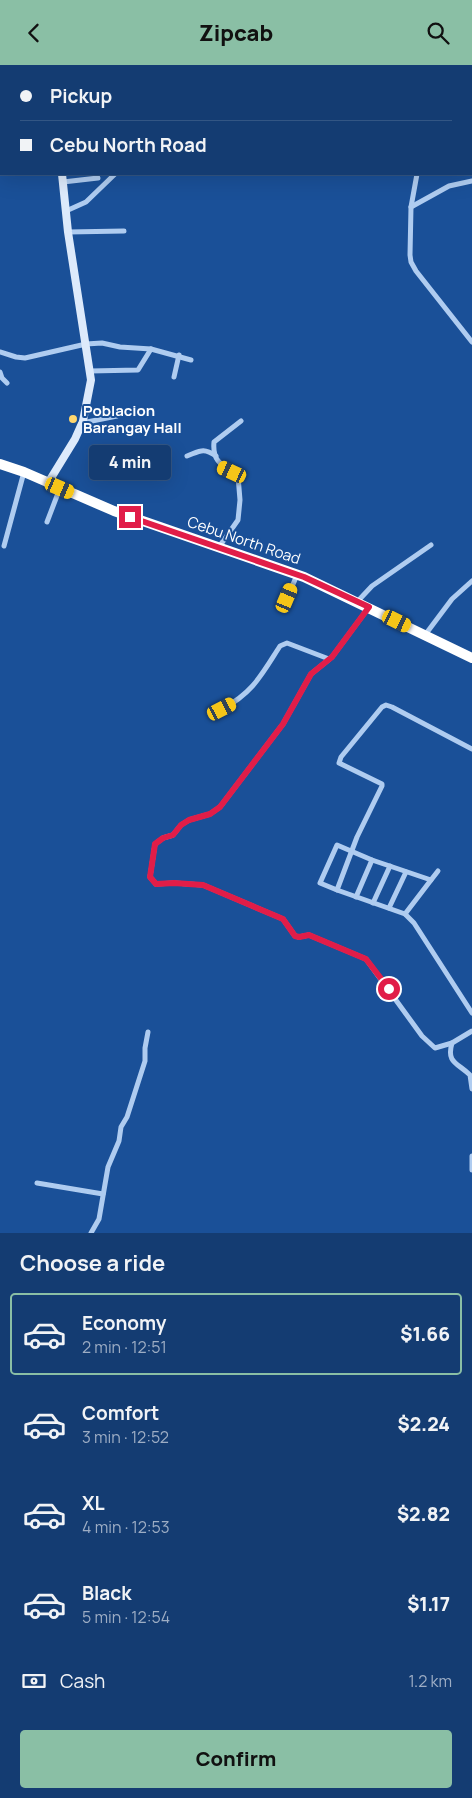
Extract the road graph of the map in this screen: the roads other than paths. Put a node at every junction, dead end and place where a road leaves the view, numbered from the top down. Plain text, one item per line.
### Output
1 (114, 175) edge
2 (417, 175) edge
3 (62, 178) edge
4 (98, 178) dead end
5 (472, 181) edge
6 (411, 207) junction
7 (66, 211) junction
8 (68, 231) junction
9 (124, 231) dead end
10 (472, 342) edge
11 (86, 344) junction
12 (151, 349) junction
13 (0, 352) edge
14 (179, 355) junction
15 (191, 359) dead end
16 (90, 371) junction
17 (0, 372) edge
18 (174, 377) dead end
19 (7, 383) dead end
20 (117, 416) dead end
21 (241, 421) dead end
22 (82, 423) junction
23 (187, 456) dead end
24 (216, 456) junction
25 (0, 464) edge
26 (24, 472) junction
27 (48, 483) junction
28 (60, 488) junction
29 (47, 522) dead end
30 (431, 545) dead end
31 (4, 546) dead end
32 (218, 547) junction
33 (297, 575) junction
34 (472, 581) edge
35 (287, 598) dead end
36 (357, 602) junction
37 (369, 607) junction
38 (425, 635) junction
39 (472, 658) edge
40 (329, 659) junction
41 (222, 709) dead end
42 (472, 749) edge
43 (352, 853) junction
44 (372, 860) junction
45 (390, 865) junction
46 (438, 871) dead end
47 (406, 872) junction
48 (431, 880) junction
49 (337, 889) junction
50 (356, 897) junction
51 (373, 903) junction
52 (389, 908) junction
53 (406, 914) junction
54 (472, 1013) edge
55 (472, 1031) edge
56 (148, 1032) dead end
57 (452, 1043) junction
58 (472, 1089) edge
59 (472, 1156) edge
60 (472, 1170) edge
61 (37, 1183) dead end
62 (103, 1194) junction
63 (92, 1233) edge

1 - 7 street
2 - 6 street
3 - 4 street
3 - 7 street
5 - 6 street
6 - 10 street
7 - 8 street
8 - 9 street
8 - 11 street
11 - 12 street
11 - 13 street
11 - 16 street
12 - 14 street
12 - 16 street
14 - 15 street
14 - 18 street
16 - 22 street
17 - 19 street
20 - 22 street
21 - 24 street
22 - 27 street
23 - 24 street
24 - 32 street
25 - 26 highway, Cebu North Road
26 - 27 highway, Cebu North Road
26 - 31 street
27 - 28 highway, Cebu North Road
28 - 29 street
28 - 32 highway, Cebu North Road
30 - 36 street
32 - 33 highway, Cebu North Road
33 - 35 street
33 - 36 highway, Cebu North Road
34 - 38 street
36 - 37 highway, Cebu North Road
37 - 38 highway, Cebu North Road
37 - 40 street
38 - 39 highway, Cebu North Road
40 - 41 street
40 - 57 street
42 - 43 street
43 - 44 street
43 - 49 street
43 - 49 street
44 - 45 street
44 - 50 street
45 - 47 street
45 - 51 street
46 - 48 street
47 - 48 street
47 - 52 street
48 - 53 street
49 - 50 street
50 - 51 street
51 - 52 street
52 - 53 street
53 - 54 street
55 - 57 street
56 - 62 street
57 - 58 street
59 - 60 street
61 - 62 street
62 - 63 street

